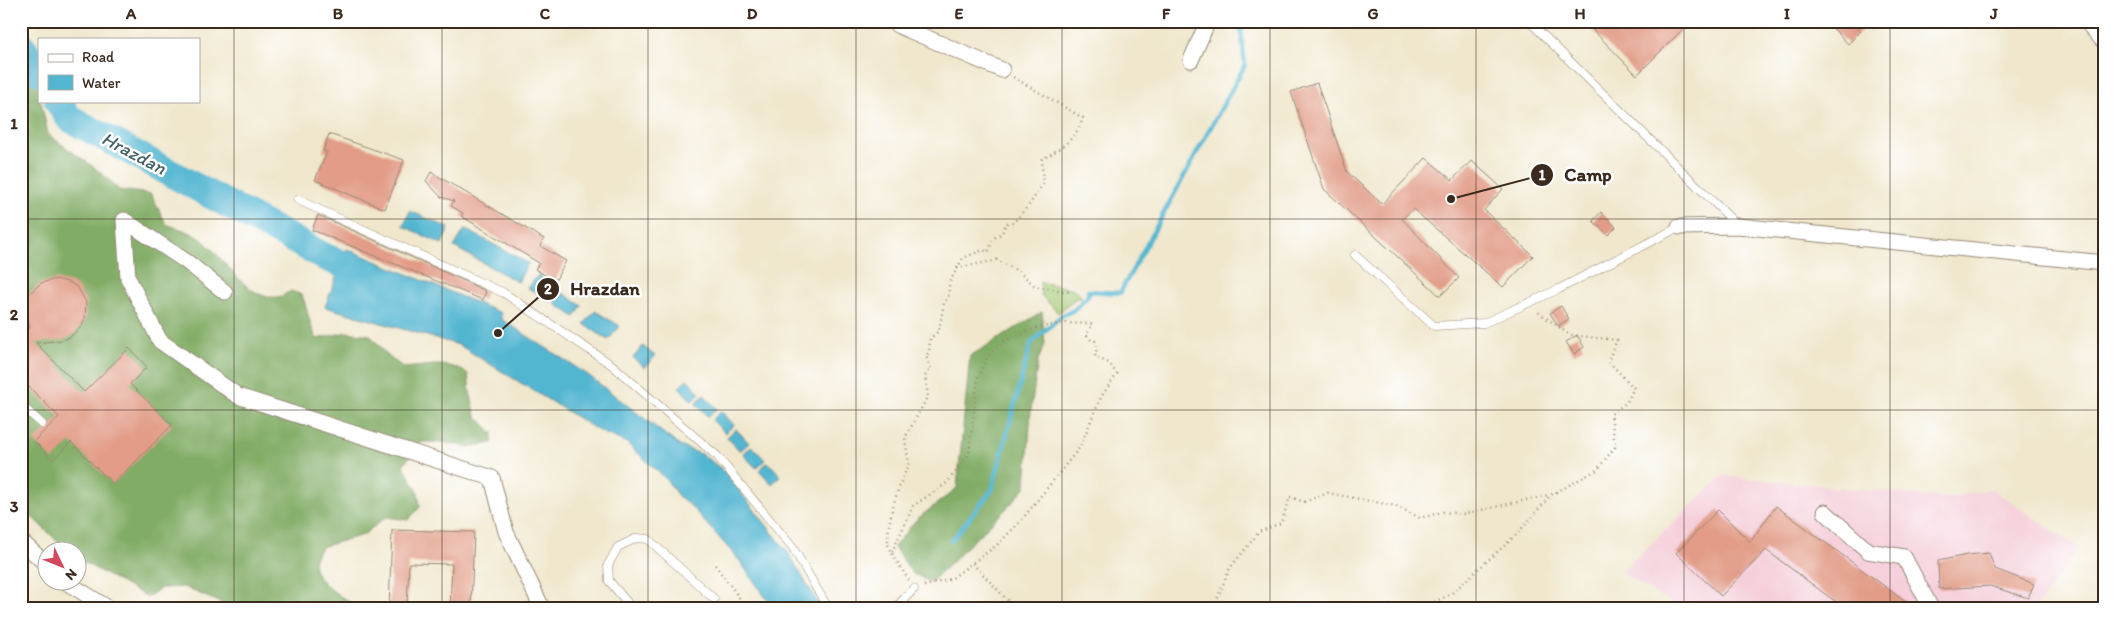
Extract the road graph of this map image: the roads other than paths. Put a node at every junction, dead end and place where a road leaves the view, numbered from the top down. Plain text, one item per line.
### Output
1 (1208, 21) edge
2 (1530, 21) edge
3 (2086, 21) edge
4 (896, 23) edge
5 (2104, 42) edge
6 (1191, 60) dead end
7 (1002, 70) road end
8 (298, 200) dead end
9 (1738, 226) junction
10 (1679, 227) joint
11 (1355, 255) dead end
12 (2104, 262) edge
13 (225, 292) dead end
14 (21, 405) edge
15 (42, 424) dead end
16 (1825, 512) dead end
17 (21, 541) edge
18 (38, 557) edge
19 (914, 589) road end
20 (82, 592) edge
21 (714, 599) dead end
22 (627, 606) edge
23 (108, 608) edge
24 (542, 608) edge
25 (828, 608) edge
26 (895, 608) edge
27 (1931, 608) edge

1 - 6 street
2 - 9 lane
3 - 5 street
4 - 7 street
8 - 25 lane
9 - 10 street
9 - 12 street
10 - 11 lane
13 - 24 street
14 - 15 lane
16 - 27 street
17 - 18 street
19 - 26 lane
20 - 23 street
21 - 22 lane

